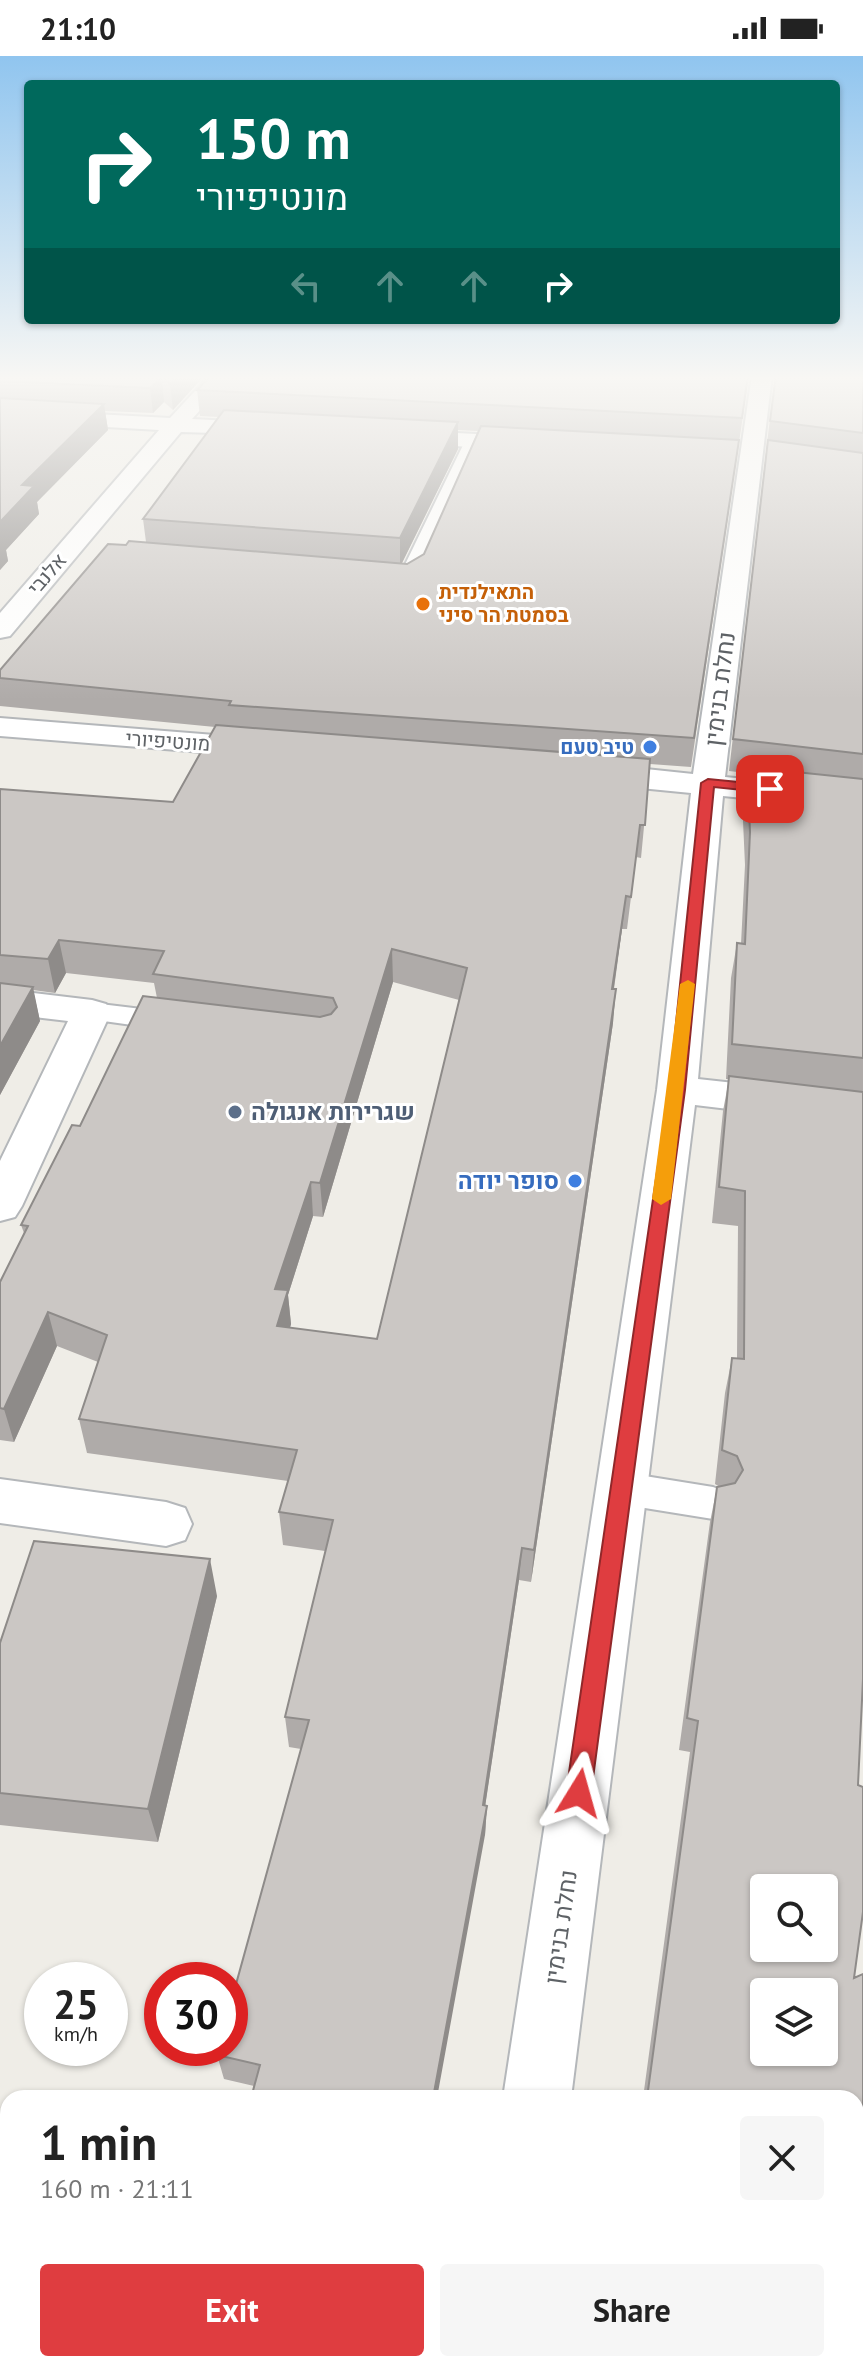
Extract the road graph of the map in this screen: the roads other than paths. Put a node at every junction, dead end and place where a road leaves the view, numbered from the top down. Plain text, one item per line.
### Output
1 (125, 483) edge
2 (453, 483) edge
3 (744, 483) edge
4 (376, 576) edge
5 (408, 579) joint
6 (0, 630) edge
7 (0, 727) edge
8 (301, 751) edge
9 (552, 771) edge
10 (708, 783) junction
11 (863, 800) edge
12 (0, 1001) edge
13 (92, 1012) junction
14 (199, 1025) edge
15 (677, 1090) junction
16 (863, 1111) edge
17 (0, 1206) edge
18 (620, 1488) junction
19 (0, 1501) edge
20 (713, 1503) edge
21 (166, 1524) dead end
22 (538, 2090) edge

1 - 6 street, אלנבי
2 - 5 lane
3 - 10 street, נחלת בנימין
4 - 5 street
7 - 8 street, מונטיפיורי
9 - 10 street
10 - 11 street
10 - 15 street, נחלת בנימין
12 - 13 street
13 - 14 lane
13 - 17 street
15 - 16 street
15 - 18 street, נחלת בנימין
18 - 20 lane
18 - 22 street, נחלת בנימין
19 - 21 street

